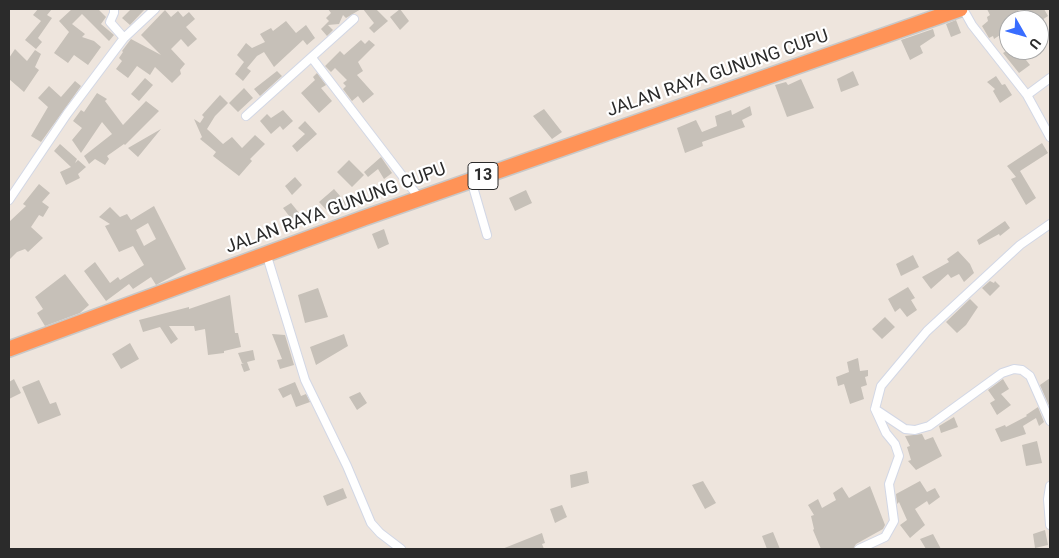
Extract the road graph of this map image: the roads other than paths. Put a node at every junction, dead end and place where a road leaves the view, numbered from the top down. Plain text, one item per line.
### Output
1 (114, 9) edge
2 (155, 9) edge
3 (961, 9) edge
4 (354, 19) dead end
5 (124, 38) junction
6 (312, 58) junction
7 (1050, 78) edge
8 (1027, 95) junction
9 (246, 116) dead end
10 (1050, 137) edge
11 (471, 180) junction
12 (420, 199) junction
13 (9, 200) edge
14 (1050, 224) edge
15 (487, 235) dead end
16 (266, 253) junction
17 (9, 349) edge
18 (875, 410) junction
19 (1050, 421) edge
20 (1050, 486) edge
21 (1050, 525) edge
22 (401, 549) edge
23 (859, 549) edge

1 - 5 street
2 - 5 street
3 - 8 street
3 - 11 highway, JALAN RAYA GUNUNG CUPU / 13
4 - 6 street
5 - 13 street
6 - 9 street
6 - 12 street
7 - 8 street
8 - 10 street
11 - 12 highway, JALAN RAYA GUNUNG CUPU / 13
11 - 15 street
12 - 16 highway, JALAN RAYA GUNUNG CUPU / 13
14 - 18 street
16 - 17 highway, JALAN RAYA GUNUNG CUPU / 13
16 - 22 street
18 - 19 street
18 - 23 street
20 - 21 street

